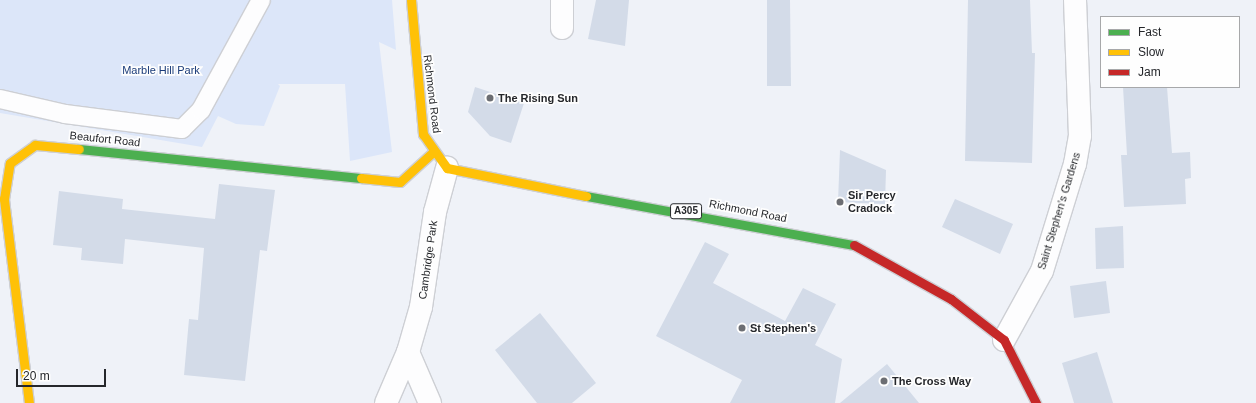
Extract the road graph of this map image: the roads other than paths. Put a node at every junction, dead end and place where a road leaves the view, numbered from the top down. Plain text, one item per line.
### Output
1 (261, 0) edge
2 (411, 0) edge
3 (562, 0) edge
4 (1075, 0) edge
5 (562, 28) dead end
6 (0, 99) edge
7 (440, 160) junction
8 (1004, 340) junction
9 (408, 352) junction
10 (29, 403) edge
11 (386, 403) edge
12 (430, 403) edge
13 (1036, 403) edge

1 - 6 lane
2 - 7 main road, Richmond Road
3 - 5 street
4 - 8 street, Saint Stephen's Gardens
7 - 8 main road, Richmond Road / A305
7 - 9 street, Cambridge Park
7 - 10 main road, Beaufort Road
8 - 13 main road, Richmond Road / A305
9 - 11 street, Cambridge Park
9 - 12 street

